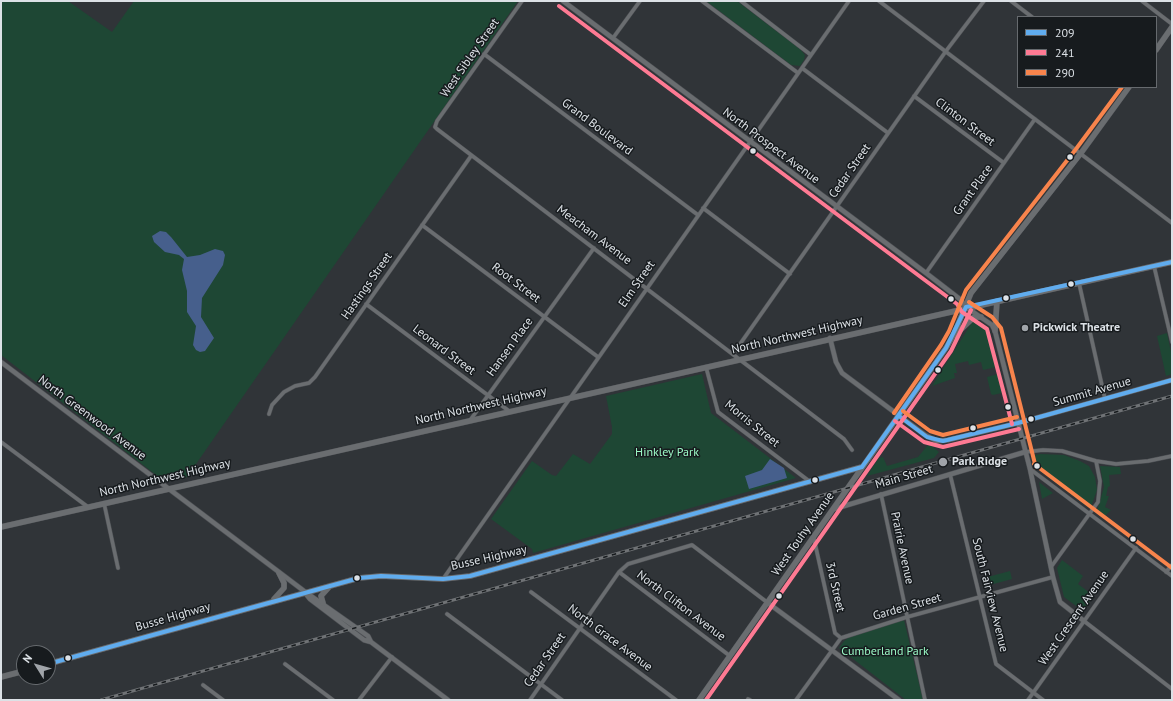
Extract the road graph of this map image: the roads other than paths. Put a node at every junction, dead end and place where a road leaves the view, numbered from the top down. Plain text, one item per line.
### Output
1 (522, 1) edge
2 (563, 1) edge
3 (640, 1) edge
4 (702, 1) edge
5 (741, 1) edge
6 (849, 1) edge
7 (879, 1) edge
8 (984, 1) edge
9 (1011, 1) edge
10 (1142, 1) edge
11 (1031, 16) edge
12 (1172, 24) edge
13 (1172, 27) edge
14 (613, 38) junction
15 (1157, 49) edge
16 (946, 51) junction
17 (484, 54) junction
18 (811, 55) junction
19 (802, 68) junction
20 (798, 73) junction
21 (1127, 88) edge
22 (914, 96) junction
23 (1036, 119) junction
24 (435, 127) joint
25 (888, 133) junction
26 (749, 142) junction
27 (1081, 153) junction
28 (471, 156) junction
29 (1004, 163) junction
30 (703, 208) junction
31 (836, 208) junction
32 (698, 215) junction
33 (1172, 223) edge
34 (422, 225) junction
35 (594, 248) junction
36 (1172, 262) edge
37 (1154, 266) junction
38 (790, 274) junction
39 (926, 274) junction
40 (1079, 283) junction
41 (646, 288) junction
42 (997, 300) junction
43 (366, 304) junction
44 (966, 307) junction
45 (545, 317) junction
46 (981, 317) junction
47 (995, 331) junction
48 (830, 338) junction
49 (952, 338) junction
50 (1172, 342) edge
51 (734, 354) junction
52 (598, 357) junction
53 (740, 359) junction
54 (1, 362) edge
55 (706, 367) junction
56 (1172, 380) edge
57 (488, 396) junction
58 (569, 398) junction
59 (1105, 398) junction
60 (509, 411) junction
61 (269, 414) dead end
62 (899, 416) junction
63 (471, 419) junction
64 (1018, 423) junction
65 (1, 442) edge
66 (852, 450) dead end
67 (1025, 452) junction
68 (1172, 456) edge
69 (1096, 461) junction
70 (862, 467) junction
71 (1030, 469) junction
72 (950, 474) junction
73 (809, 481) junction
74 (168, 488) junction
75 (880, 494) junction
76 (104, 503) junction
77 (88, 507) junction
78 (834, 508) junction
79 (1090, 514) junction
80 (1, 527) edge
81 (814, 539) junction
82 (1136, 548) junction
83 (1172, 565) edge
84 (1051, 567) junction
85 (118, 568) dead end
86 (619, 572) junction
87 (1166, 572) junction
88 (279, 573) junction
89 (1053, 576) junction
90 (1172, 576) edge
91 (443, 579) junction
92 (332, 584) junction
93 (304, 592) junction
94 (531, 592) dead end
95 (980, 596) junction
96 (272, 600) junction
97 (323, 603) junction
98 (768, 603) junction
99 (447, 614) dead end
100 (907, 617) junction
101 (1084, 621) junction
102 (580, 628) junction
103 (841, 638) junction
104 (371, 642) junction
105 (832, 649) junction
106 (730, 656) junction
107 (392, 657) junction
108 (56, 662) edge
109 (285, 664) dead end
110 (16, 673) edge
111 (1, 677) edge
112 (541, 684) junction
113 (203, 685) dead end
114 (1172, 689) edge
115 (1033, 693) junction
116 (223, 700) edge
117 (333, 700) edge
118 (359, 700) edge
119 (448, 700) edge
120 (530, 700) edge
121 (562, 700) edge
122 (676, 700) edge
123 (699, 700) edge
124 (796, 700) edge
125 (899, 700) edge
126 (925, 700) edge
127 (1028, 700) edge
128 (1043, 700) edge

1 - 17 street, West Sibley Street
2 - 14 street, North Prospect Avenue
3 - 14 street
4 - 20 street
5 - 18 street
6 - 18 street, Elm Street
7 - 16 street
8 - 16 street, Cedar Street
9 - 11 street
10 - 12 street
13 - 15 main road
14 - 26 street, North Prospect Avenue
16 - 22 street, Cedar Street
16 - 23 street
17 - 24 street, West Sibley Street
17 - 32 street, Grand Boulevard
18 - 19 street, Elm Street
19 - 20 street, Elm Street
19 - 25 street
20 - 26 street, Elm Street
21 - 27 main road, West Touhy Avenue
22 - 25 street, Cedar Street
22 - 29 street, Clinton Street
23 - 27 street
23 - 29 street, Grant Place
24 - 28 street, Meacham Avenue
25 - 31 street, Cedar Street
26 - 30 street, Elm Street
26 - 31 street, North Prospect Avenue
27 - 33 street
27 - 44 main road, West Touhy Avenue
28 - 34 street, Hastings Street
28 - 35 street, Meacham Avenue
29 - 39 street, Grant Place
30 - 32 street, Elm Street
30 - 38 street
31 - 38 street, Cedar Street
31 - 39 street, North Prospect Avenue
32 - 41 street, Elm Street
34 - 43 street, Hastings Street
34 - 45 street, Root Street
35 - 41 street, Meacham Avenue
35 - 45 street, Hansen Place
36 - 37 main road, North Northwest Highway
37 - 40 main road, North Northwest Highway
37 - 50 street
38 - 51 street, Cedar Street
39 - 44 street, North Prospect Avenue
40 - 42 main road, North Northwest Highway
40 - 59 street
41 - 51 street, Meacham Avenue
41 - 52 street, Elm Street
42 - 44 main road, North Northwest Highway
42 - 47 main road
43 - 57 street, Leonard Street
43 - 61 street, Hastings Street
44 - 46 street, North Prospect Avenue
44 - 48 main road, North Northwest Highway
44 - 49 main road, West Touhy Avenue
45 - 52 street, Root Street
45 - 57 street, Hansen Place
46 - 47 street, North Prospect Avenue
46 - 49 main road
47 - 64 street
48 - 53 main road, North Northwest Highway
48 - 62 street, Summit Avenue
49 - 62 main road, West Touhy Avenue
51 - 53 street, Meacham Avenue
52 - 58 street, Elm Street
53 - 55 main road, North Northwest Highway
53 - 66 street, Meacham Avenue
54 - 74 street, North Greenwood Avenue
55 - 58 main road, North Northwest Highway
55 - 73 street, Morris Street
56 - 59 street, Summit Avenue
57 - 60 street, Leonard Street
57 - 63 street, Hansen Place
58 - 60 main road, North Northwest Highway
58 - 91 street, Elm Street
59 - 64 street, Summit Avenue
60 - 63 main road, North Northwest Highway
62 - 64 street, Summit Avenue
62 - 70 main road, West Touhy Avenue
63 - 74 main road, North Northwest Highway
64 - 67 street
65 - 77 street
67 - 69 street
67 - 71 street
67 - 72 street, Main Street
68 - 69 street
69 - 79 street
70 - 73 main road, Busse Highway
70 - 78 main road, West Touhy Avenue
71 - 79 street
71 - 84 street
72 - 75 street, Main Street
72 - 95 street, South Fairview Avenue
73 - 91 main road, Busse Highway
74 - 76 main road, North Northwest Highway
74 - 88 street, North Greenwood Avenue
75 - 78 street, Main Street
75 - 100 street, Prairie Avenue
76 - 77 main road, North Northwest Highway
76 - 85 street
77 - 80 main road, North Northwest Highway
78 - 81 main road, West Touhy Avenue
79 - 82 street
79 - 84 street
81 - 98 main road, West Touhy Avenue
81 - 103 street, 3rd Street
82 - 87 street
82 - 101 street, West Crescent Avenue
83 - 87 street
84 - 89 street
86 - 98 street
86 - 102 street, Cedar Street
86 - 106 street, North Clifton Avenue
87 - 90 street
88 - 93 street, North Greenwood Avenue
88 - 96 main road
89 - 95 street, Garden Street
89 - 101 street
91 - 92 main road, Busse Highway
92 - 93 main road, Busse Highway
92 - 97 main road
93 - 96 main road, Busse Highway
93 - 97 street, North Greenwood Avenue
93 - 104 street, North Greenwood Avenue
94 - 102 street, North Grace Avenue
95 - 100 street, Garden Street
95 - 115 street, South Fairview Avenue
96 - 108 main road, Busse Highway
97 - 104 street, North Greenwood Avenue
98 - 105 street
98 - 106 main road, West Touhy Avenue
99 - 112 street
100 - 103 street, Garden Street
100 - 126 street, Prairie Avenue
101 - 114 street
101 - 115 street, West Crescent Avenue
102 - 112 street, Cedar Street
102 - 122 street, North Grace Avenue
103 - 105 street
104 - 107 street, North Greenwood Avenue
105 - 124 street
105 - 125 street
106 - 123 main road, West Touhy Avenue
107 - 118 street
107 - 119 street, North Greenwood Avenue
109 - 117 street
110 - 111 main road
112 - 120 street, Cedar Street
112 - 121 street
113 - 116 street
115 - 127 street, West Crescent Avenue
115 - 128 street, South Fairview Avenue

